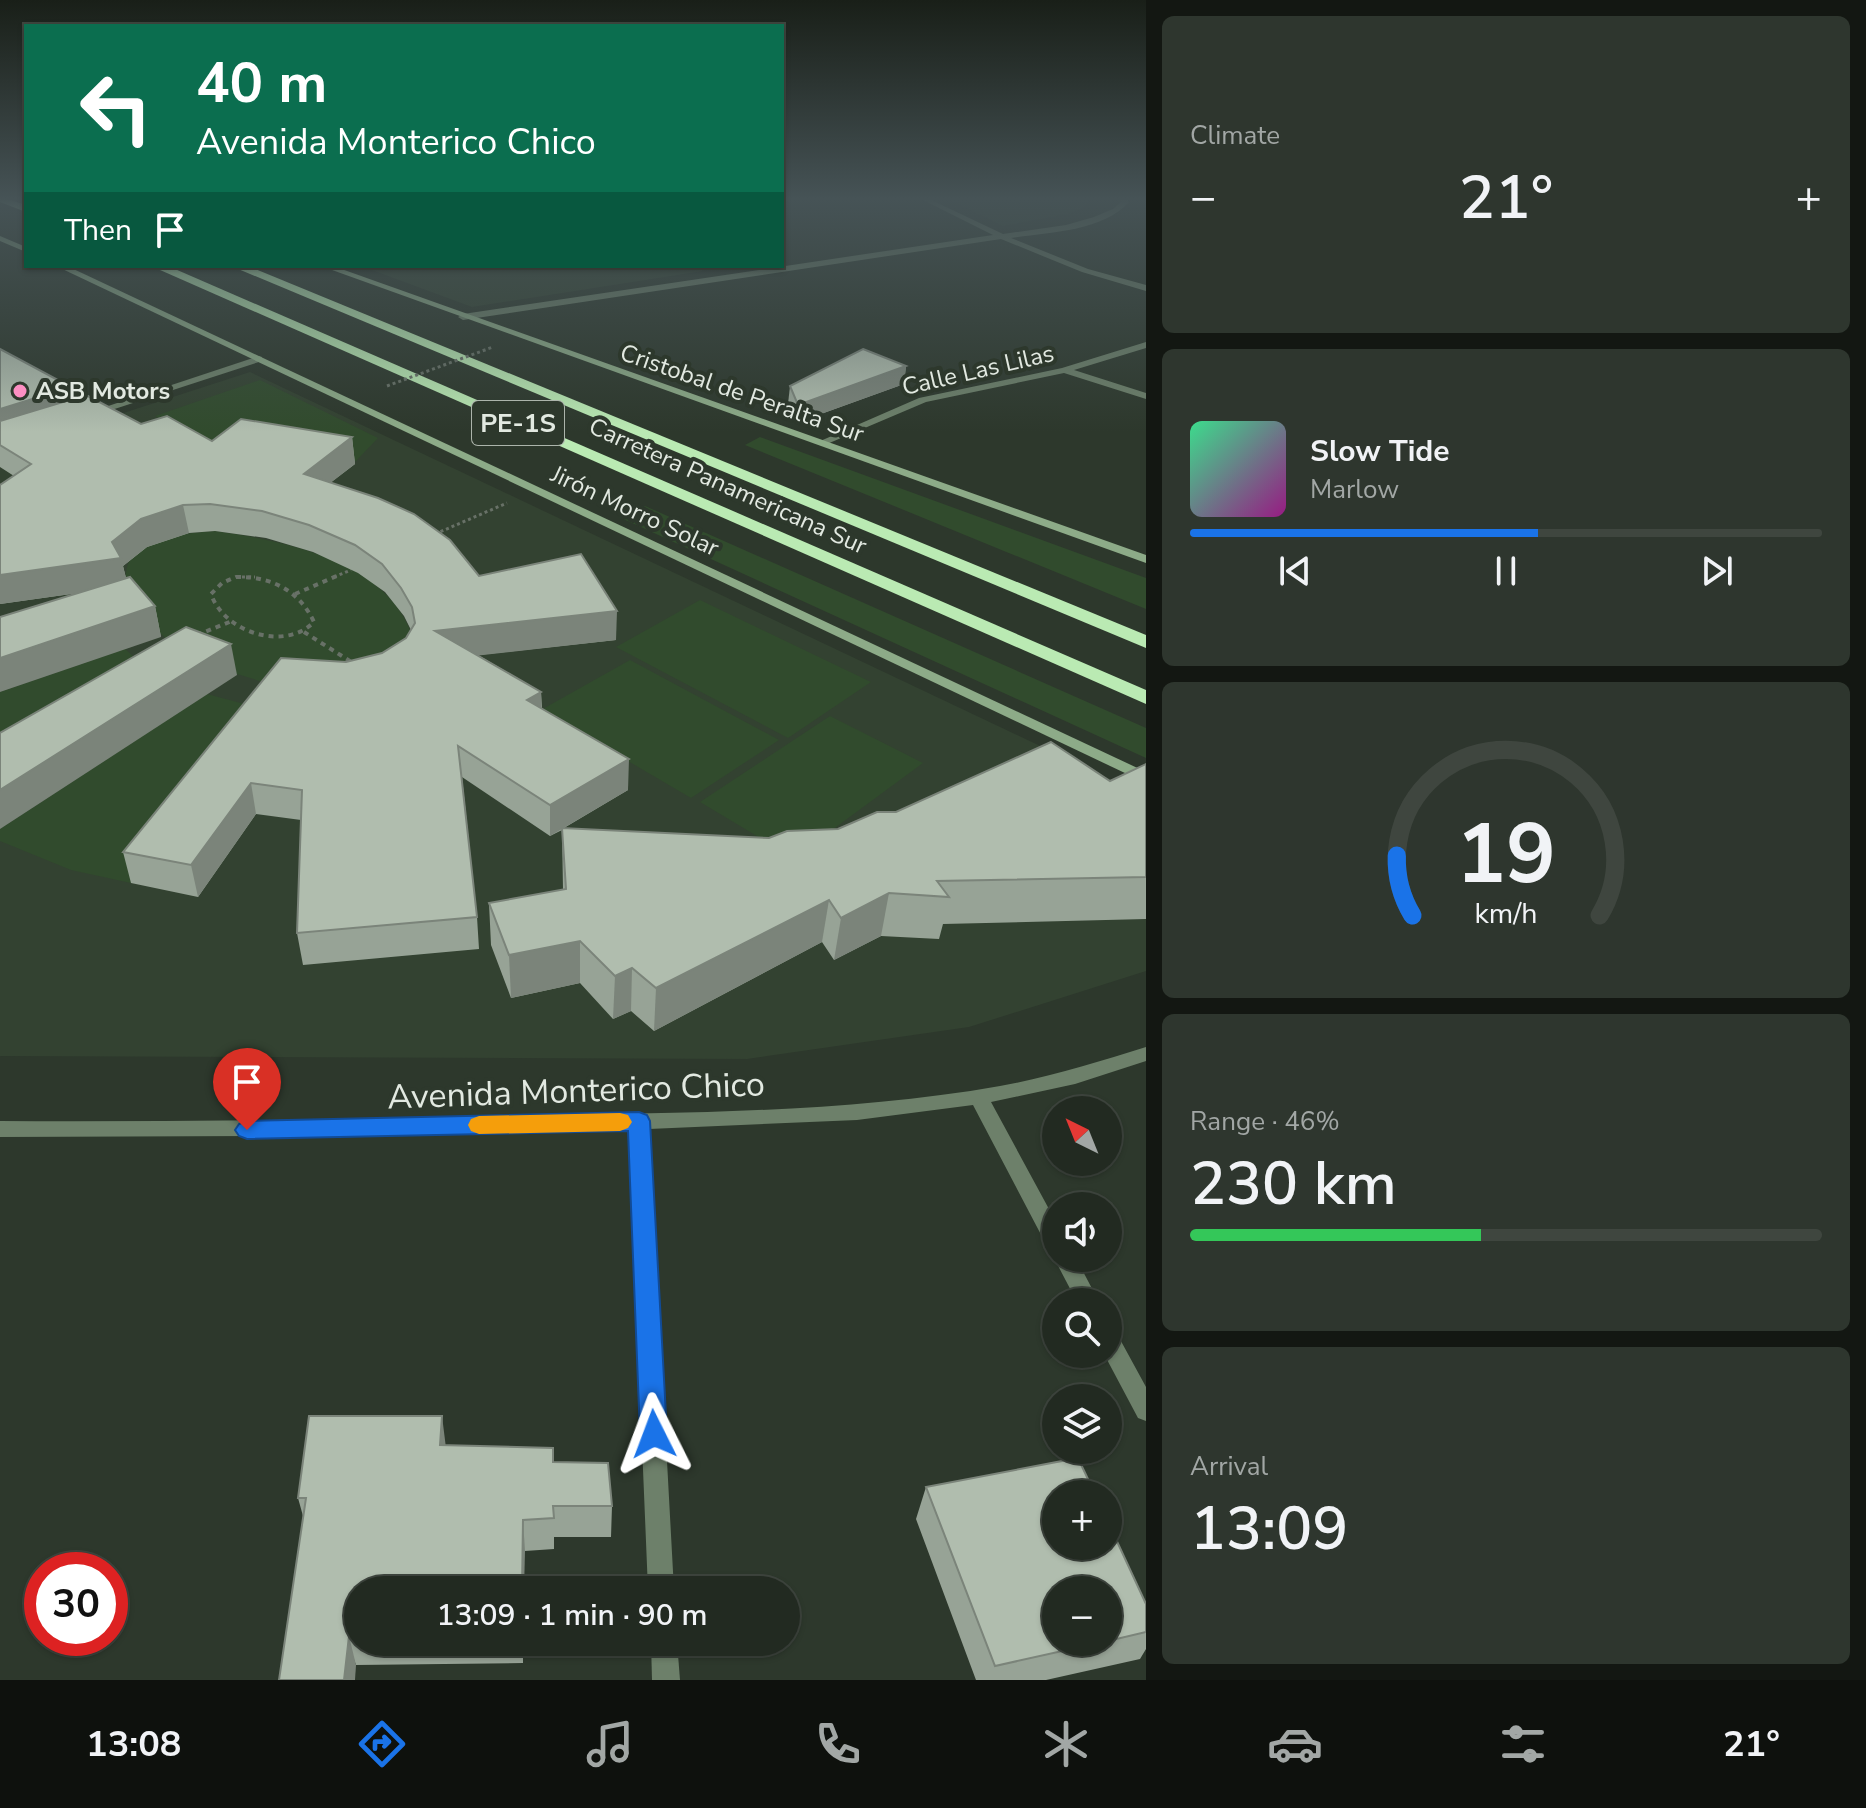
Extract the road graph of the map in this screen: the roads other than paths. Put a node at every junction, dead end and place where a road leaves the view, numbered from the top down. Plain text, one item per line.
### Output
1 (80, 275) edge
2 (179, 275) edge
3 (260, 275) edge
4 (350, 275) edge
5 (736, 275) edge
6 (1100, 275) edge
7 (732, 276) joint
8 (1146, 288) edge
9 (463, 317) junction
10 (1146, 345) edge
11 (259, 359) junction
12 (1064, 370) junction
13 (1146, 396) edge
14 (72, 420) edge
15 (823, 442) junction
16 (1146, 559) edge
17 (1146, 642) edge
18 (1146, 698) edge
19 (1146, 778) edge
20 (1146, 1054) edge
21 (980, 1100) junction
22 (639, 1121) junction
23 (0, 1129) edge
24 (1042, 1216) edge
25 (1122, 1365) edge
26 (1146, 1410) edge
27 (660, 1576) edge
28 (665, 1656) edge
29 (666, 1680) edge

1 - 11 street, Jirón Morro Solar
2 - 18 highway, Carretera Panamericana Sur / PE-1S
3 - 17 highway, Carretera Panamericana Sur / PE-1S
4 - 9 street, Cristobal de Peralta Sur
5 - 7 street
6 - 8 street
7 - 9 street
9 - 15 street, Cristobal de Peralta Sur
10 - 12 street, Calle Las Lilas
11 - 14 street
11 - 19 street, Jirón Morro Solar
12 - 13 street
12 - 15 street, Calle Las Lilas
15 - 16 street, Cristobal de Peralta Sur
20 - 21 street, Avenida Monterico Chico
21 - 22 street, Avenida Monterico Chico
21 - 24 street
22 - 23 street, Avenida Monterico Chico
22 - 27 street
25 - 26 street
28 - 29 street

